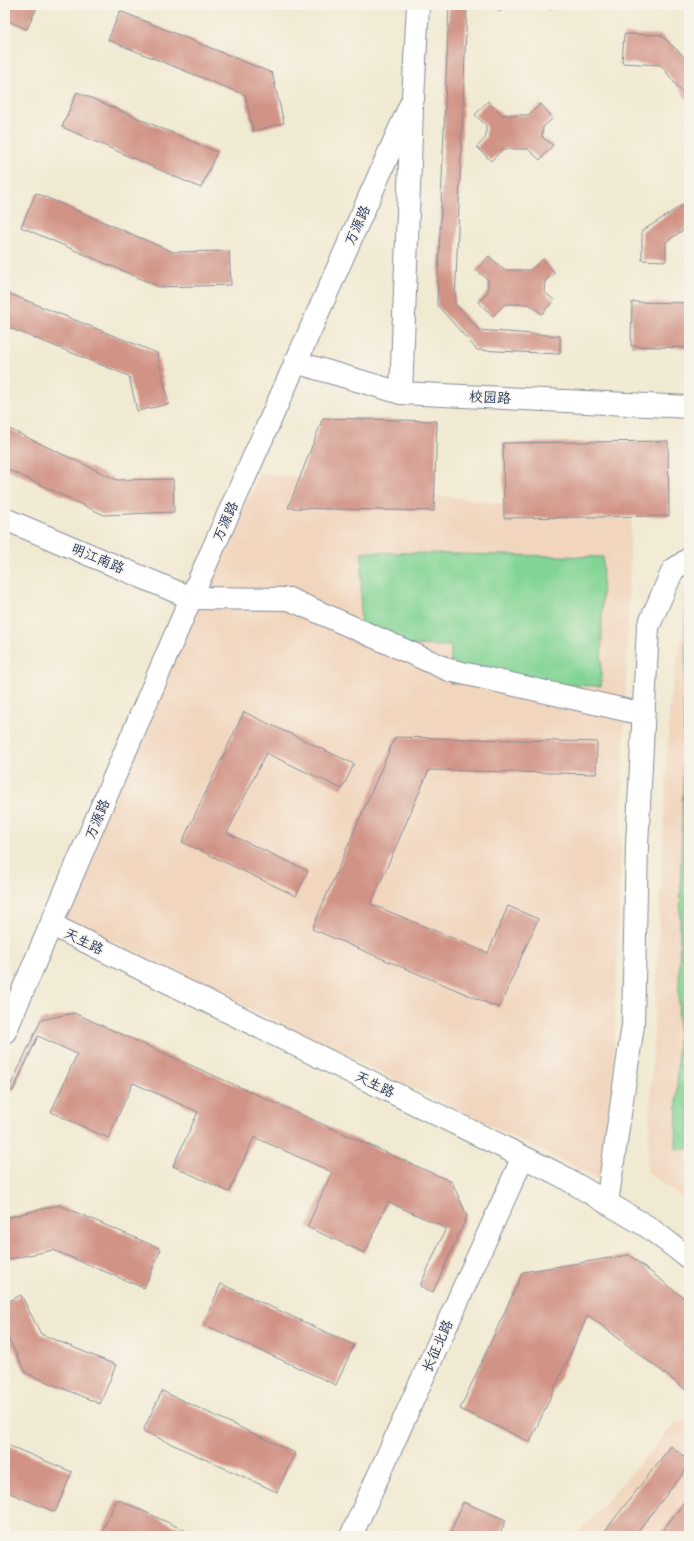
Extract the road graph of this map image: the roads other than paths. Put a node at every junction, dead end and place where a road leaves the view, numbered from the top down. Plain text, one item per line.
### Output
1 (418, 5) edge
2 (413, 99) junction
3 (295, 362) junction
4 (401, 393) junction
5 (689, 407) edge
6 (5, 519) edge
7 (689, 559) edge
8 (192, 598) junction
9 (643, 714) junction
10 (52, 925) junction
11 (5, 1032) edge
12 (523, 1157) junction
13 (607, 1203) junction
14 (689, 1258) edge
15 (351, 1536) edge

1 - 2 street, 万源路
2 - 3 street, 万源路
2 - 4 street
3 - 4 street, 校园路
3 - 8 street, 万源路
4 - 5 street, 校园路
6 - 8 street, 明江南路
7 - 9 street
8 - 9 street
8 - 10 street, 万源路
9 - 13 street
10 - 11 street, 万源路
10 - 12 street, 天生路
12 - 13 street, 天生路
12 - 15 street, 长征北路
13 - 14 street, 天生路

